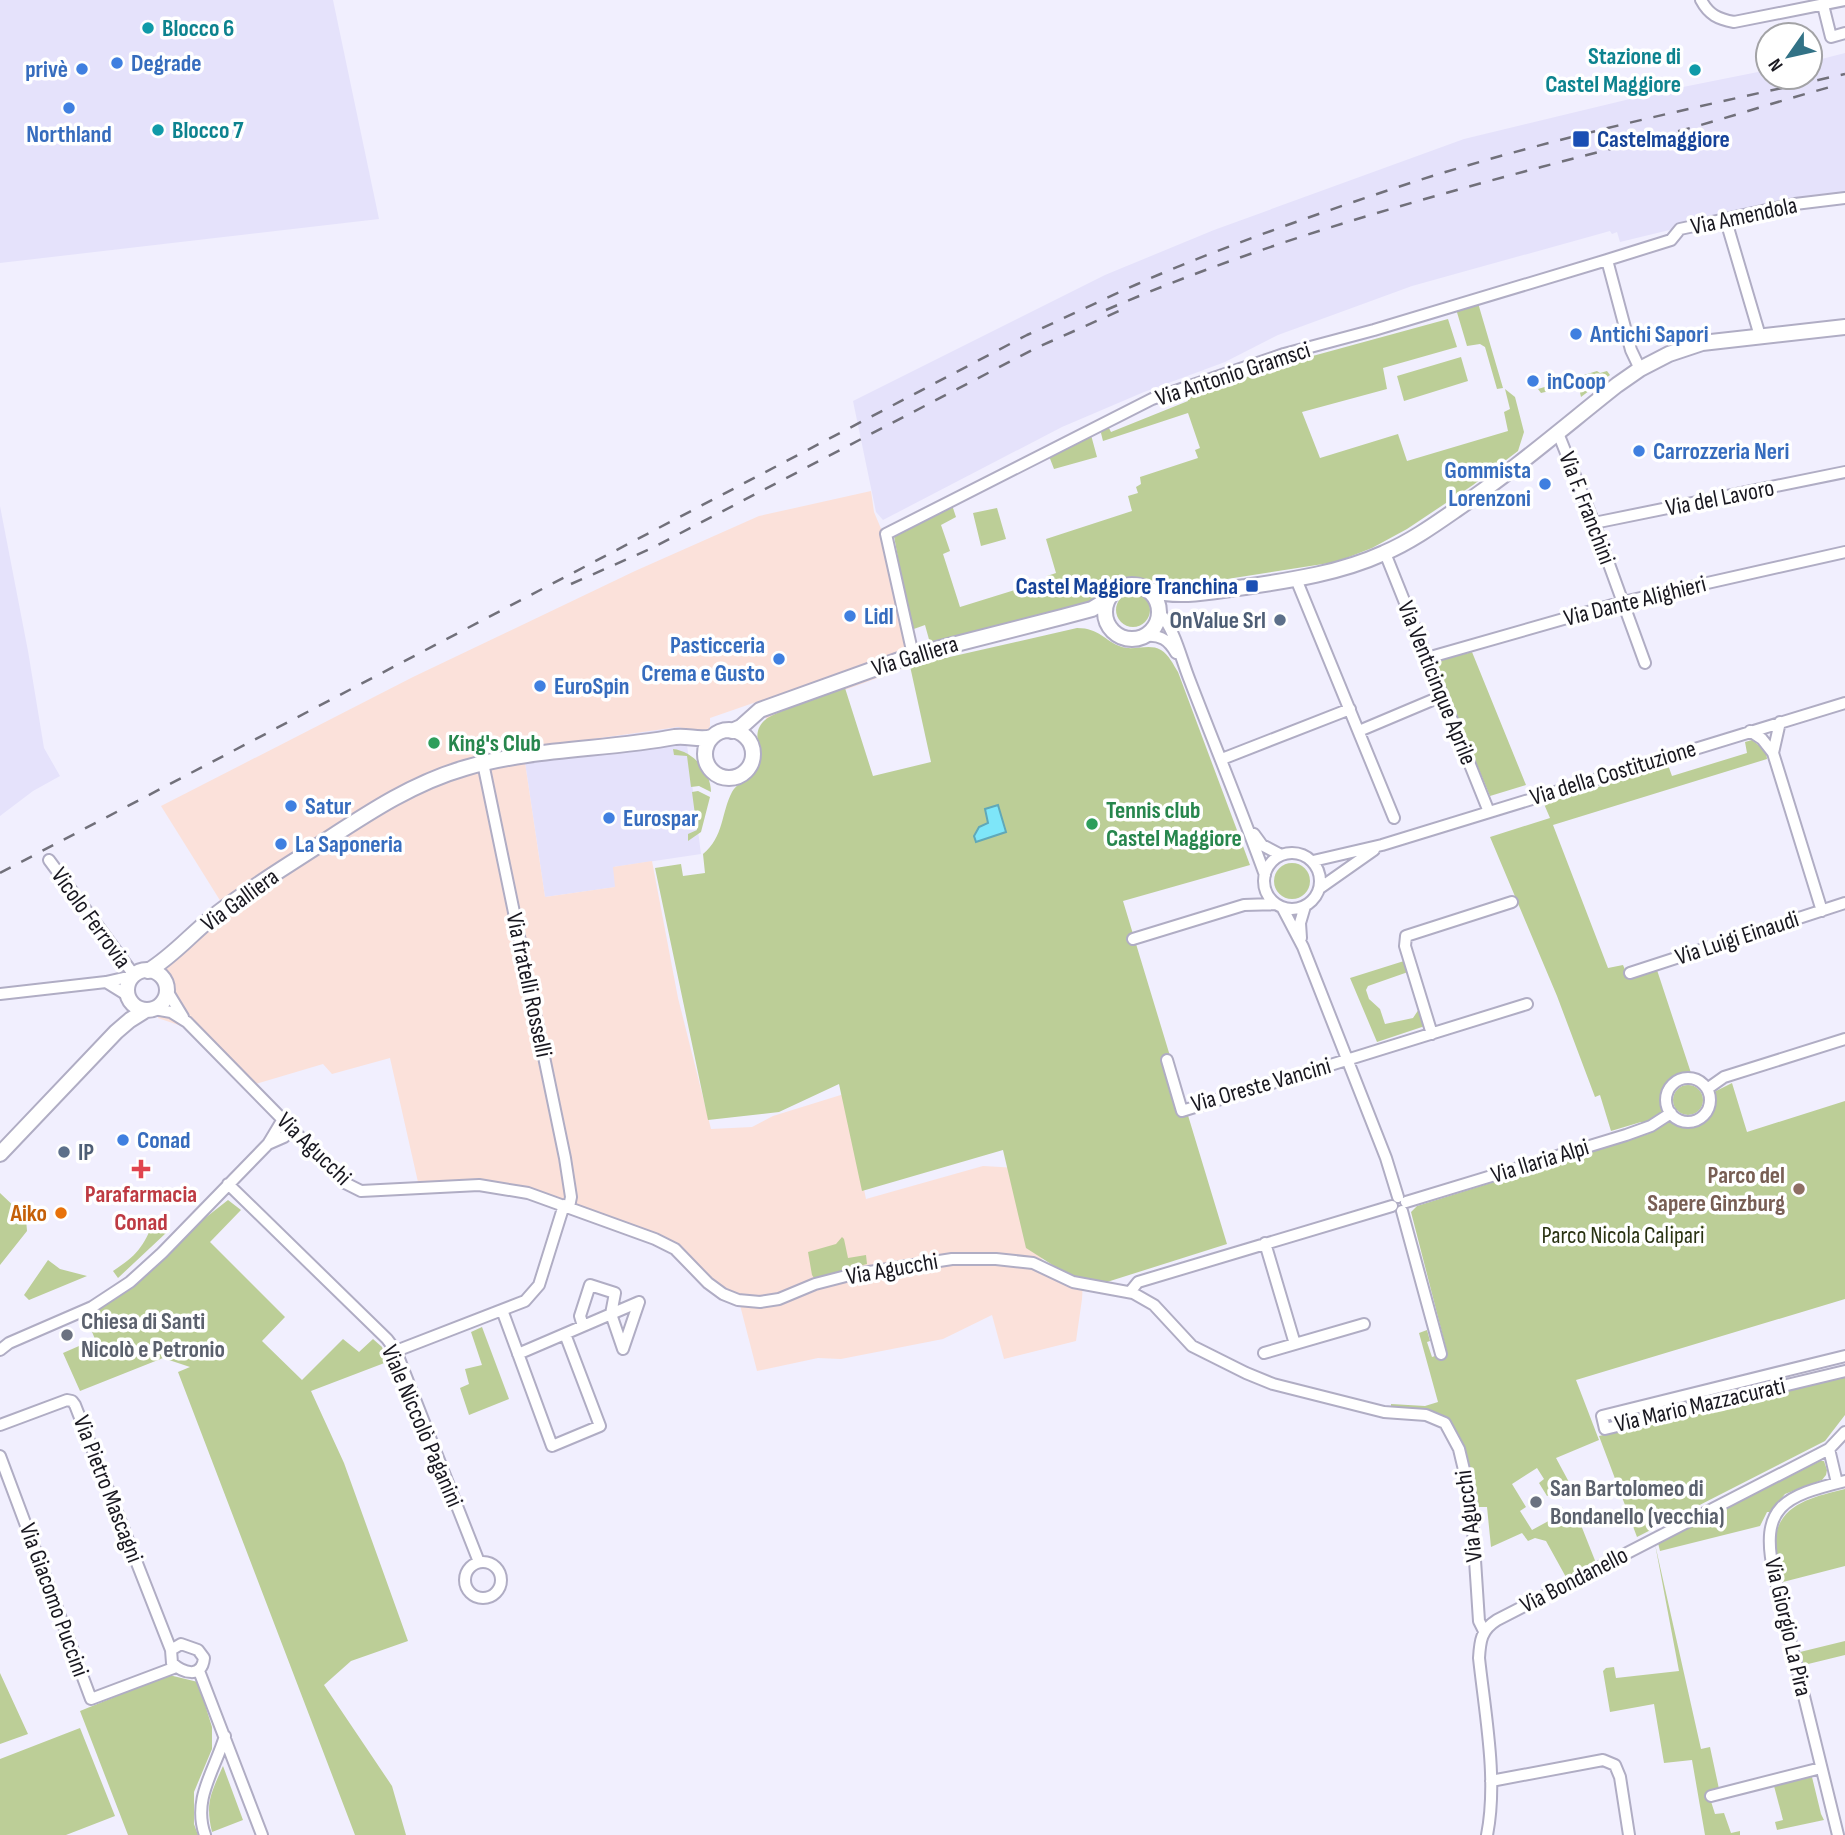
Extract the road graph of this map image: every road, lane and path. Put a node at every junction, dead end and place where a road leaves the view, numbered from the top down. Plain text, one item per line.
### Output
1 (1701, 0) edge
2 (1845, 0) edge
3 (1823, 5) junction
4 (1845, 33) edge
5 (1845, 198) edge
6 (1729, 231) dead end
7 (1607, 260) junction
8 (1845, 327) edge
9 (1760, 336) junction
10 (1640, 369) junction
11 (1558, 433) junction
12 (1845, 472) edge
13 (1594, 523) junction
14 (1845, 552) edge
15 (1385, 553) junction
16 (1296, 579) junction
17 (1150, 590) junction
18 (1187, 595) junction
19 (1107, 600) junction
20 (1623, 602) junction
21 (1160, 610) junction
22 (1062, 618) junction
23 (1108, 625) junction
24 (1144, 636) junction
25 (913, 655) junction
26 (1427, 658) junction
27 (1645, 663) dead end
28 (1189, 680) junction
29 (1442, 696) junction
30 (1845, 703) edge
31 (771, 707) junction
32 (1350, 709) junction
33 (1780, 722) junction
34 (732, 731) junction
35 (1359, 731) junction
36 (1750, 731) junction
37 (712, 737) junction
38 (666, 740) junction
39 (749, 743) junction
40 (1773, 753) junction
41 (1222, 759) junction
42 (706, 762) junction
43 (483, 763) junction
44 (1489, 812) junction
45 (1394, 818) dead end
46 (1249, 828) junction
47 (1382, 845) junction
48 (1281, 855) junction
49 (49, 860) dead end
50 (1313, 861) junction
51 (1264, 878) junction
52 (1320, 888) junction
53 (1512, 902) dead end
54 (1845, 903) edge
55 (1244, 905) junction
56 (1279, 905) junction
57 (1305, 906) junction
58 (1822, 911) junction
59 (1133, 939) dead end
60 (1303, 947) junction
61 (173, 954) junction
62 (148, 971) junction
63 (1630, 973) dead end
64 (133, 976) junction
65 (106, 982) junction
66 (166, 988) junction
67 (4, 994) edge
68 (128, 997) junction
69 (1527, 1004) dead end
70 (150, 1010) junction
71 (187, 1022) junction
72 (116, 1032) junction
73 (1432, 1034) junction
74 (1845, 1039) edge
75 (1167, 1060) dead end
76 (1348, 1060) junction
77 (1707, 1089) junction
78 (1671, 1113) junction
79 (283, 1119) junction
80 (292, 1129) junction
81 (268, 1144) junction
82 (0, 1154) edge
83 (228, 1184) junction
84 (1400, 1204) junction
85 (566, 1205) junction
86 (1265, 1243) junction
87 (1130, 1292) junction
88 (502, 1310) junction
89 (1364, 1324) dead end
90 (583, 1326) junction
91 (565, 1334) junction
92 (1295, 1344) junction
93 (3, 1346) edge
94 (396, 1351) junction
95 (1264, 1353) dead end
96 (518, 1354) junction
97 (1441, 1354) dead end
98 (1845, 1356) edge
99 (1845, 1371) edge
100 (0, 1425) edge
101 (1845, 1432) edge
102 (1829, 1448) junction
103 (0, 1456) edge
104 (1841, 1482) edge
105 (479, 1562) dead end
106 (1484, 1631) junction
107 (171, 1650) junction
108 (176, 1667) junction
109 (199, 1671) junction
110 (225, 1736) junction
111 (1821, 1768) junction
112 (1491, 1781) junction
113 (1711, 1796) dead end
114 (205, 1835) edge
115 (262, 1835) edge
116 (1487, 1835) edge
117 (1629, 1835) edge
118 (1838, 1835) edge

1 - 3 street
2 - 3 street
3 - 4 street
5 - 7 street, Via Amendola
6 - 9 street
7 - 10 street
7 - 25 street, Via Antonio Gramsci
8 - 9 main road
9 - 10 main road
10 - 11 main road
11 - 13 street, Via F. Franchini
11 - 15 main road
12 - 13 street, Via del Lavoro
13 - 20 street, Via F. Franchini
14 - 20 street, Via Dante Alighieri
15 - 16 main road
15 - 26 street, Via Venticinque Aprile
16 - 18 main road
16 - 32 street
17 - 18 main road
17 - 19 main road
17 - 21 main road
18 - 21 main road
19 - 22 main road, Via Galliera
19 - 23 main road
20 - 26 street, Via Dante Alighieri
20 - 27 street, Via F. Franchini
21 - 24 main road
21 - 28 street
22 - 23 main road, Via Galliera
22 - 25 main road, Via Galliera
23 - 24 main road
24 - 28 street
25 - 31 main road, Via Galliera
26 - 29 street, Via Venticinque Aprile
28 - 41 street
29 - 35 street
29 - 44 street, Via Venticinque Aprile
30 - 33 street, Via della Costituzione
31 - 34 main road, Via Galliera
31 - 39 main road
32 - 35 street
32 - 41 street
33 - 36 street, Via della Costituzione
33 - 40 street
34 - 37 main road
34 - 39 main road
35 - 45 street
36 - 40 street
36 - 44 street, Via della Costituzione
37 - 38 main road, Via Galliera
37 - 42 main road
38 - 42 main road, Via Galliera
38 - 43 main road, Via Galliera
39 - 42 main road
40 - 58 street
41 - 46 street
43 - 61 main road, Via Galliera
43 - 85 street, Via fratelli Rosselli
44 - 47 street, Via della Costituzione
46 - 48 street
46 - 51 street
47 - 50 street, Via della Costituzione
47 - 52 street, Via della Costituzione
48 - 50 street
48 - 51 street
49 - 64 street, Vicolo Ferrovia
50 - 52 street
51 - 55 street
51 - 56 street
52 - 57 street
53 - 73 street
54 - 58 street, Via Luigi Einaudi
55 - 56 street
55 - 59 street
56 - 57 street
56 - 60 street, Via Oreste Vancini
57 - 60 street, Via Oreste Vancini
58 - 63 street, Via Luigi Einaudi
60 - 76 street, Via Oreste Vancini
61 - 62 main road, Via Galliera
61 - 66 main road
62 - 64 main road
62 - 66 main road
64 - 65 street
64 - 68 main road
65 - 67 street
65 - 68 street
66 - 70 main road
66 - 71 street
68 - 70 main road
68 - 72 main road
69 - 73 street
70 - 71 street
70 - 72 main road
71 - 79 street, Via Agucchi
72 - 82 main road
73 - 76 street
74 - 77 street
75 - 76 street, Via Oreste Vancini
76 - 84 street, Via Oreste Vancini
77 - 78 street
77 - 78 street
78 - 84 street, Via Ilaria Alpi
79 - 80 street, Via Agucchi
79 - 81 street
80 - 81 street
80 - 85 street, Via Agucchi
81 - 83 street
83 - 93 street
83 - 94 street, Viale Niccolò Paganini
84 - 86 street, Via Ilaria Alpi
84 - 97 street, Via Oreste Vancini
85 - 87 street, Via Agucchi
85 - 88 street, Via fratelli Rosselli
86 - 87 street, Via Ilaria Alpi
86 - 92 street
87 - 106 street, Via Agucchi
88 - 94 street, Via fratelli Rosselli
88 - 96 street
89 - 92 street
90 - 90 street
90 - 91 street
91 - 96 street
91 - 96 street
92 - 95 street
94 - 105 street, Viale Niccolò Paganini
98 - 99 street, Via Mario Mazzacurati
100 - 107 street, Via Pietro Mascagni
101 - 102 street, Via Bondanello
102 - 104 street, Via Giorgio La Pira
102 - 106 street, Via Bondanello
103 - 108 street, Via Giacomo Puccini
104 - 111 street, Via Giorgio La Pira
106 - 112 street
107 - 108 street, Via Pietro Mascagni
107 - 109 street
108 - 109 street
109 - 110 street
110 - 114 street
110 - 115 street
111 - 113 street
111 - 118 street, Via Giorgio La Pira
112 - 116 street
112 - 117 street

